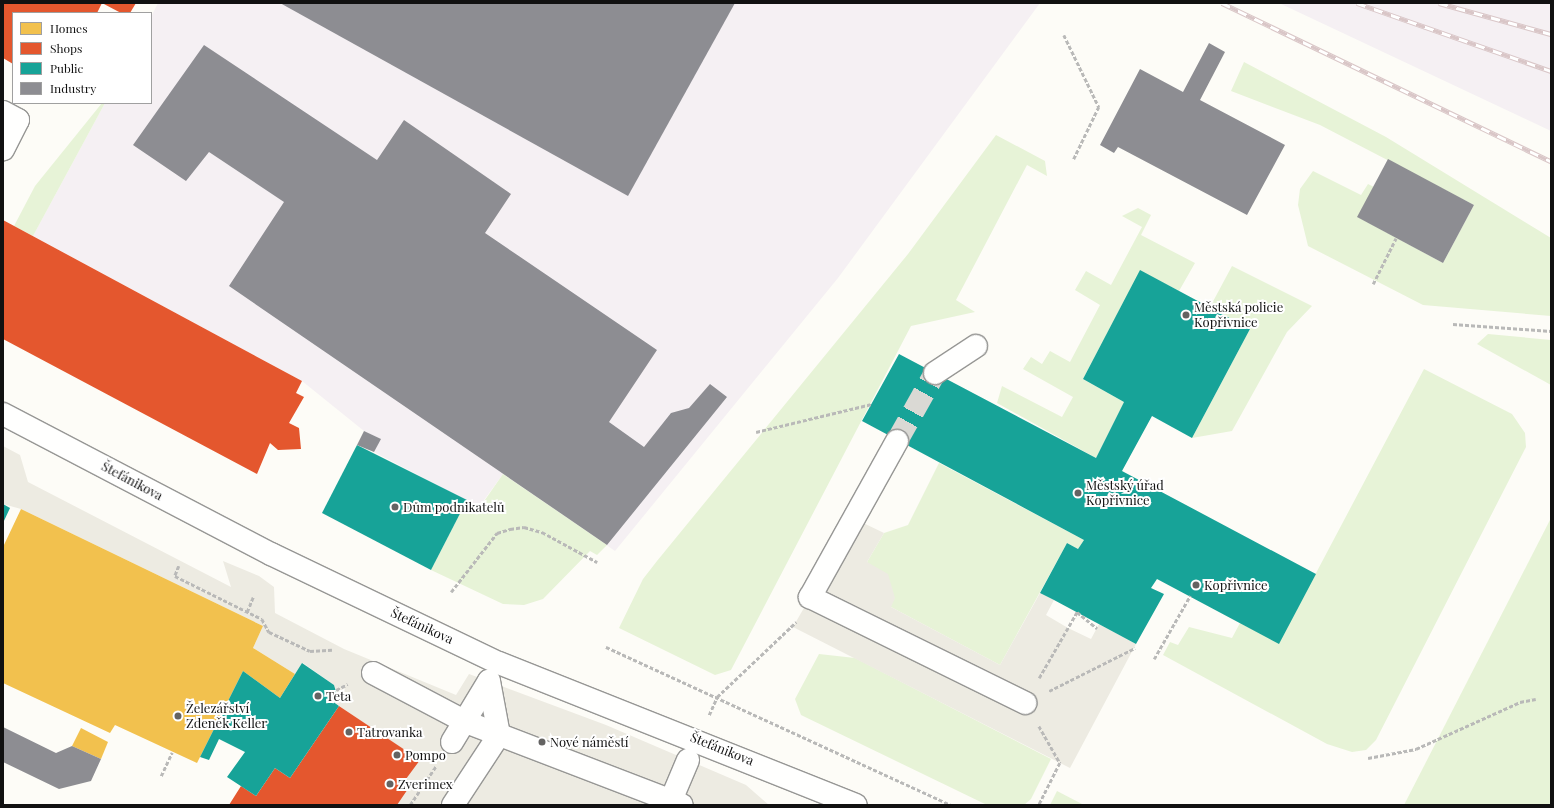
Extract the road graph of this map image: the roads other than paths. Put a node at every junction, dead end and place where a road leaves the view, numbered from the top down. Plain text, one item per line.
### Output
1 (3, 112) edge
2 (3, 149) edge
3 (976, 346) dead end
4 (935, 373) tunnel mouth
5 (3, 414) edge
6 (898, 441) tunnel mouth
7 (373, 672) dead end
8 (1025, 703) road end
9 (466, 722) junction
10 (499, 735) junction
11 (452, 742) road end
12 (688, 760) dead end
13 (674, 803) edge
14 (453, 805) edge
15 (856, 805) edge

1 - 2 street
3 - 4 street
5 - 15 street, Štefánikova
6 - 8 street
7 - 9 street
9 - 10 street
9 - 10 street
9 - 11 street
10 - 13 street
10 - 14 street
12 - 13 street

